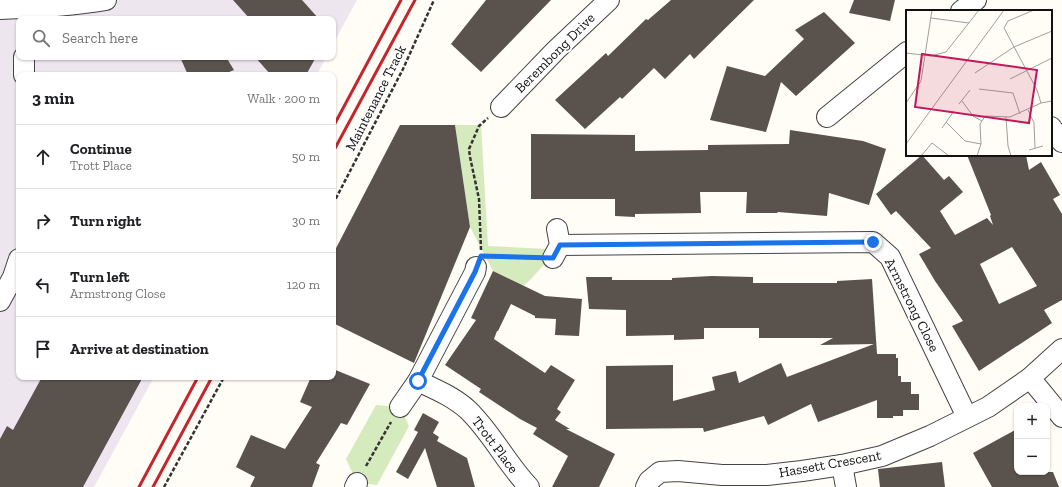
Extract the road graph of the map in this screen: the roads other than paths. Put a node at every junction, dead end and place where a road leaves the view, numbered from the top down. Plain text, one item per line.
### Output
1 (106, 0) edge
2 (609, 0) edge
3 (0, 9) edge
4 (25, 9) edge
5 (906, 53) edge
6 (24, 60) edge
7 (24, 72) edge
8 (501, 107) dead end
9 (826, 117) dead end
10 (1052, 128) edge
11 (1062, 142) edge
12 (557, 244) road end
13 (479, 262) road end
14 (16, 268) edge
15 (0, 301) edge
16 (1062, 349) edge
17 (1030, 378) junction
18 (418, 381) junction
19 (400, 407) road end
20 (967, 417) junction
21 (1062, 417) edge
22 (842, 465) junction
23 (529, 487) edge
24 (646, 487) edge
25 (846, 487) edge

1 - 4 street
2 - 8 street, Berembong Drive
3 - 4 street
5 - 9 street
6 - 7 street
10 - 11 street
12 - 20 street, Armstrong Close
13 - 18 street
14 - 15 street
16 - 17 street, Hassett Crescent
17 - 20 street, Hassett Crescent
17 - 21 street
18 - 19 street
18 - 23 street, Trott Place
20 - 22 street, Hassett Crescent
22 - 24 street, Hassett Crescent
22 - 25 street

